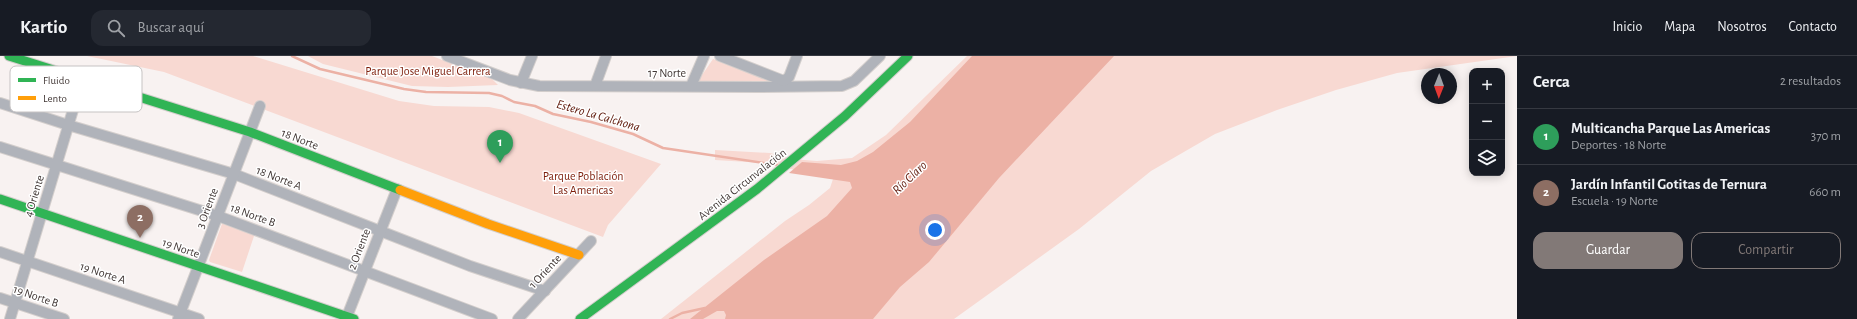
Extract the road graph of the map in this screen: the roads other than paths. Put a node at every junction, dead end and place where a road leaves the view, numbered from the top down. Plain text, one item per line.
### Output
1 (9, 56) edge
2 (447, 56) edge
3 (532, 56) edge
4 (606, 56) edge
5 (704, 56) edge
6 (720, 56) edge
7 (797, 56) edge
8 (880, 56) edge
9 (908, 56) edge
10 (469, 60) edge
11 (39, 66) edge
12 (521, 83) junction
13 (595, 86) junction
14 (691, 86) junction
15 (142, 99) edge
16 (0, 103) edge
17 (10, 106) edge
18 (260, 106) dead end
19 (27, 112) edge
20 (72, 112) edge
21 (68, 126) junction
22 (250, 132) junction
23 (0, 147) edge
24 (56, 165) junction
25 (234, 174) junction
26 (397, 189) junction
27 (0, 199) edge
28 (42, 214) junction
29 (218, 216) junction
30 (380, 232) junction
31 (591, 241) dead end
32 (0, 252) edge
33 (579, 254) junction
34 (27, 262) junction
35 (198, 267) junction
36 (365, 271) junction
37 (545, 291) junction
38 (0, 298) edge
39 (15, 302) junction
40 (180, 316) edge
41 (349, 318) edge
42 (10, 319) edge
43 (64, 319) edge
44 (199, 319) edge
45 (492, 319) edge
46 (518, 319) edge
47 (580, 319) edge

1 - 11 street, 18 Norte
2 - 10 street, 17 Norte
3 - 12 street
4 - 13 street
5 - 14 street
6 - 7 street
8 - 14 street, 17 Norte
9 - 47 street, Avenida Circunvalación
10 - 12 street, 17 Norte
12 - 13 street, 17 Norte
13 - 14 street, 17 Norte
15 - 22 street, 18 Norte
16 - 17 street, 18 Norte A
18 - 22 street, 3 Oriente
19 - 21 street, 18 Norte A
20 - 21 street, 4 Oriente
21 - 24 street, 4 Oriente
21 - 25 street, 18 Norte A
22 - 25 street, 3 Oriente
22 - 26 street, 18 Norte
23 - 24 street, 18 Norte B
24 - 28 street, 4 Oriente
24 - 29 street, 18 Norte B
25 - 29 street, 3 Oriente
25 - 30 street, 18 Norte A
26 - 30 street, 2 Oriente
26 - 33 street, 18 Norte
27 - 28 street, 19 Norte
28 - 34 street, 4 Oriente
28 - 35 street, 19 Norte
29 - 35 street, 3 Oriente
29 - 36 street, 18 Norte B
30 - 36 street, 2 Oriente
30 - 37 street, 18 Norte A
31 - 33 street, 1 Oriente
32 - 34 street, 19 Norte A
33 - 37 street, 1 Oriente
34 - 39 street, 4 Oriente
34 - 40 street, 19 Norte A
35 - 40 street, 3 Oriente
35 - 41 street, 19 Norte
36 - 41 street, 2 Oriente
36 - 45 street, 18 Norte B
37 - 46 street, 1 Oriente
38 - 39 street, 19 Norte B
39 - 42 street, 4 Oriente
39 - 43 street, 19 Norte B
40 - 44 street, 19 Norte A

